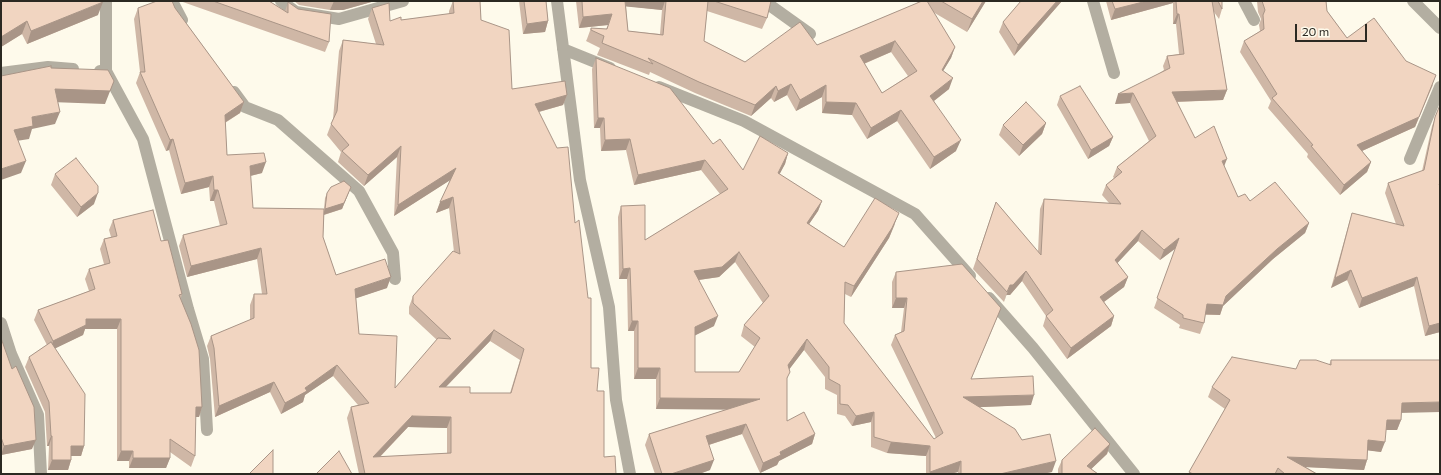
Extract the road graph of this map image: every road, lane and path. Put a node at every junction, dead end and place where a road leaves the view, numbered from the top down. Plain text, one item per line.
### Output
1 (106, 1) edge
2 (172, 1) edge
3 (281, 1) edge
4 (403, 1) edge
5 (557, 1) edge
6 (764, 1) edge
7 (1093, 1) edge
8 (1244, 1) edge
9 (1413, 1) edge
10 (1254, 20) dead end
11 (1440, 28) edge
12 (190, 31) edge
13 (810, 34) edge
14 (563, 49) junction
15 (106, 71) junction
16 (621, 72) edge
17 (1, 73) edge
18 (1114, 73) dead end
19 (228, 84) edge
20 (650, 84) edge
21 (1440, 88) edge
22 (1410, 159) dead end
23 (395, 279) dead end
24 (1, 323) edge
25 (207, 430) dead end
26 (41, 474) edge
27 (630, 474) edge
28 (1134, 474) edge

1 - 15 street
2 - 12 street
3 - 4 street
5 - 14 street
6 - 13 street
7 - 18 street
8 - 10 street
9 - 11 street
14 - 16 street
14 - 27 street
15 - 17 street
15 - 25 street
19 - 23 street
20 - 28 street
21 - 22 street
24 - 26 street

